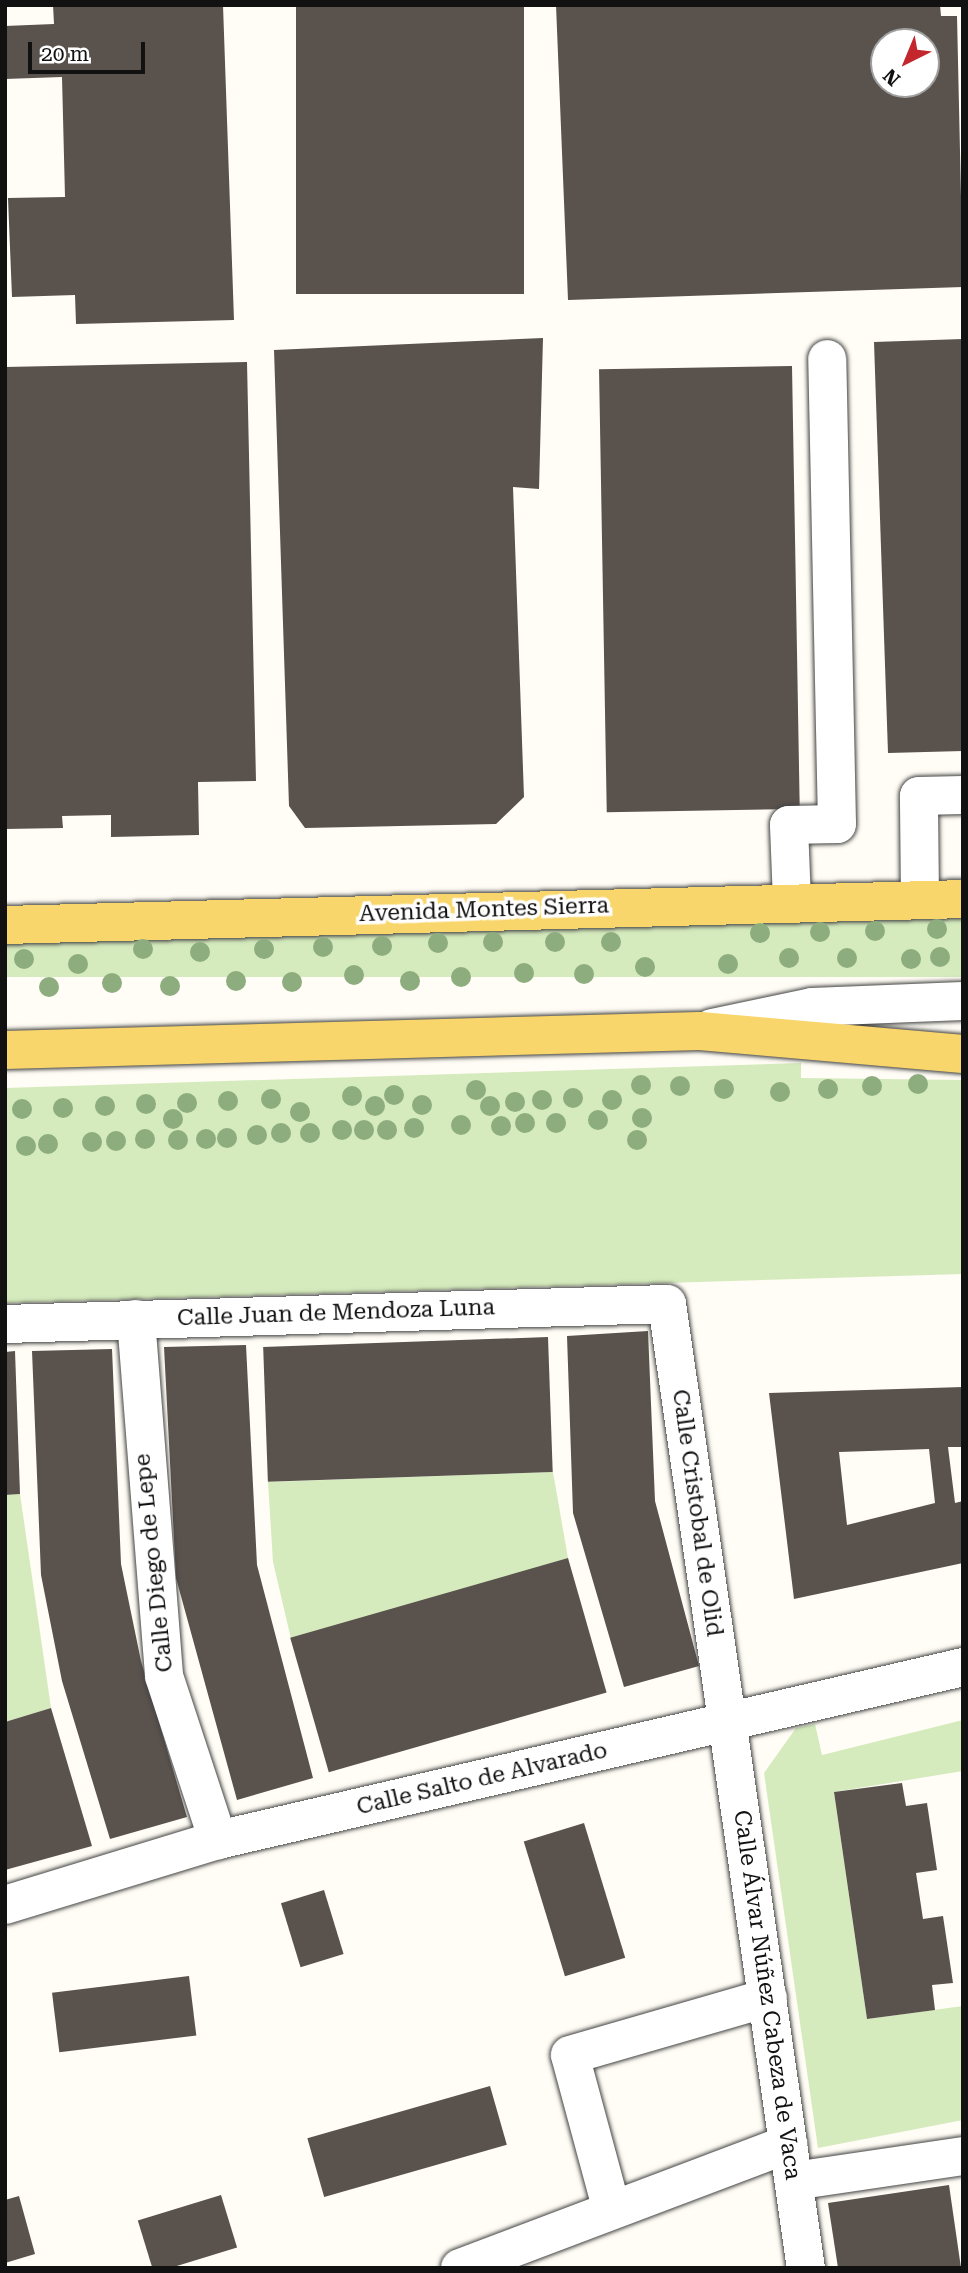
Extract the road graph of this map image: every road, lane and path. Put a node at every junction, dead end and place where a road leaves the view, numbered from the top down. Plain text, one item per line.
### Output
1 (827, 359) dead end
2 (963, 795) edge
3 (963, 899) edge
4 (920, 900) junction
5 (792, 901) junction
6 (5, 925) edge
7 (963, 1001) edge
8 (700, 1031) junction
9 (5, 1050) edge
10 (963, 1054) edge
11 (667, 1304) joint
12 (136, 1319) junction
13 (5, 1324) edge
14 (963, 1667) edge
15 (728, 1722) junction
16 (218, 1840) junction
17 (5, 1905) edge
18 (768, 1998) junction
19 (788, 2144) junction
20 (963, 2156) edge
21 (793, 2181) junction
22 (611, 2207) junction
23 (460, 2268) edge
24 (806, 2268) edge

1 - 5 street
2 - 4 street
3 - 4 main road, Avenida Montes Sierra
4 - 5 main road, Avenida Montes Sierra
5 - 6 main road, Avenida Montes Sierra
7 - 8 street
8 - 9 main road
8 - 10 main road
11 - 12 street, Calle Juan de Mendoza Luna
11 - 15 street, Calle Cristobal de Olid
12 - 13 street, Calle Juan de Mendoza Luna
12 - 16 street, Calle Diego de Lepe
14 - 15 street, Calle Salto de Alvarado
15 - 16 street, Calle Salto de Alvarado
15 - 18 street, Calle Álvar Núñez Cabeza de Vaca
16 - 17 street, Calle Salto de Alvarado
18 - 19 street, Calle Álvar Núñez Cabeza de Vaca
18 - 22 street
19 - 21 street, Calle Álvar Núñez Cabeza de Vaca
19 - 22 street
20 - 21 street
21 - 24 street, Calle Álvar Núñez Cabeza de Vaca
22 - 23 street

